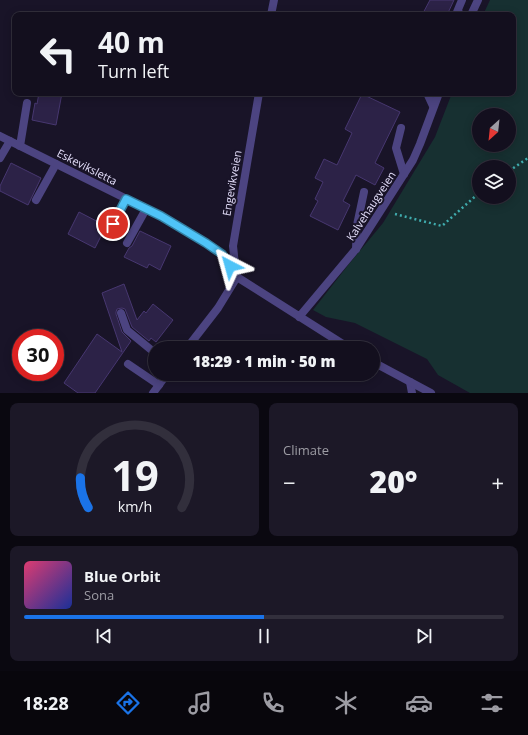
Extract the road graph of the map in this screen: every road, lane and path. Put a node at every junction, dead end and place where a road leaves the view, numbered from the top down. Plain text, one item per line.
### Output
1 (274, 0) edge
2 (462, 0) edge
3 (478, 0) edge
4 (272, 12) edge
5 (457, 12) edge
6 (472, 12) edge
7 (258, 96) edge
8 (429, 96) edge
9 (438, 96) edge
10 (28, 103) dead end
11 (434, 106) junction
12 (401, 128) dead end
13 (0, 136) edge
14 (10, 141) junction
15 (20, 146) junction
16 (0, 158) edge
17 (528, 158) edge
18 (56, 164) junction
19 (516, 166) edge
20 (404, 174) junction
21 (364, 192) dead end
22 (126, 199) junction
23 (472, 199) edge
24 (36, 200) dead end
25 (146, 209) junction
26 (381, 210) junction
27 (113, 224) dead end
28 (127, 243) dead end
29 (356, 249) junction
30 (237, 277) junction
31 (121, 313) dead end
32 (299, 317) junction
33 (192, 341) edge
34 (338, 341) edge
35 (148, 347) edge
36 (128, 364) dead end
37 (380, 366) edge
38 (162, 381) edge
39 (410, 382) junction
40 (159, 385) junction
41 (153, 393) edge
42 (412, 393) edge
43 (431, 393) edge

1 - 4 street
2 - 5 street
3 - 6 street
7 - 30 street, Engevikveien
8 - 11 street
9 - 11 street, Kalvehaugveien
10 - 15 street
11 - 20 street, Kalvehaugveien
12 - 20 street
13 - 14 street, Eskeviksletta
14 - 15 street, Eskeviksletta
14 - 16 street
15 - 18 street, Eskeviksletta
17 - 19 path
18 - 22 street, Eskeviksletta
18 - 24 street
20 - 26 street, Kalvehaugveien
21 - 29 street
22 - 25 street, Eskeviksletta
22 - 27 street
23 - 26 path
25 - 28 street
25 - 30 street, Eskeviksletta
26 - 29 street, Kalvehaugveien
29 - 32 street, Kalvehaugveien
30 - 32 street
30 - 33 street
31 - 35 street
32 - 34 street
36 - 40 street
37 - 39 street
38 - 40 street
39 - 42 street
39 - 43 street
40 - 41 street

